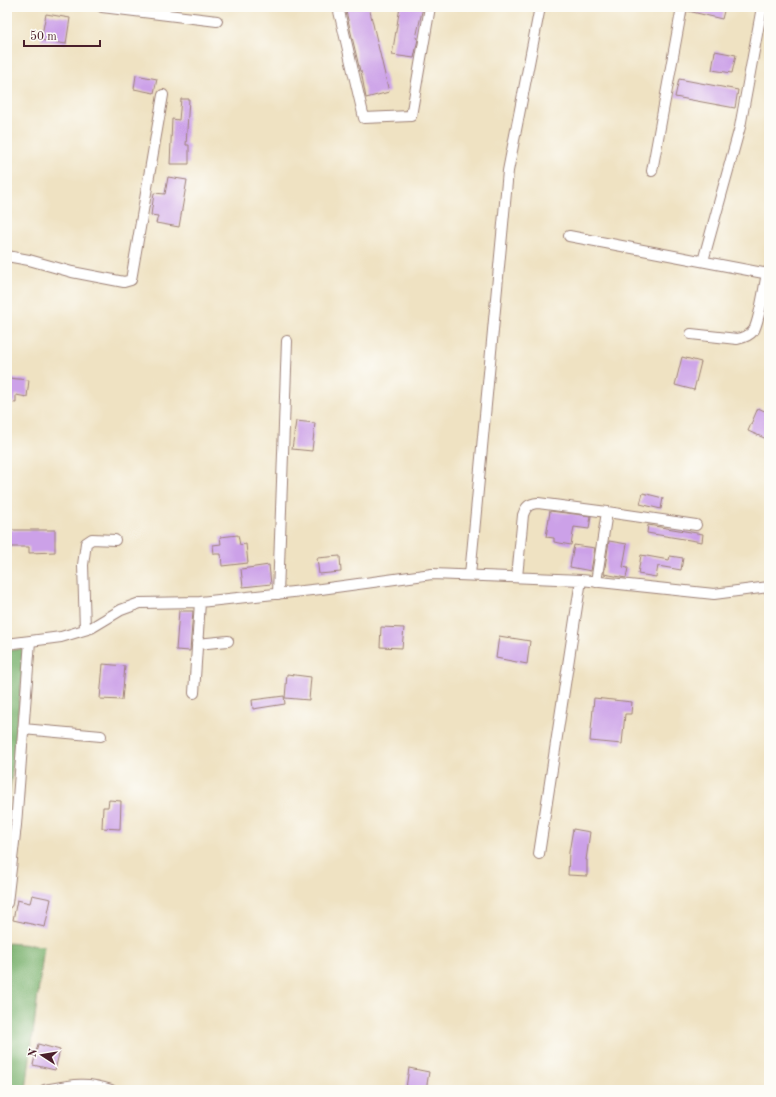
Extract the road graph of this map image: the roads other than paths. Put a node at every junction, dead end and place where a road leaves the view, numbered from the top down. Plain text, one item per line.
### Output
1 (102, 7) edge
2 (338, 7) edge
3 (430, 7) edge
4 (540, 7) edge
5 (682, 7) edge
6 (762, 7) edge
7 (216, 20) dead end
8 (163, 95) dead end
9 (652, 171) dead end
10 (569, 236) dead end
11 (7, 256) edge
12 (703, 261) junction
13 (768, 274) edge
14 (690, 334) dead end
15 (287, 341) dead end
16 (607, 512) junction
17 (696, 525) dead end
18 (115, 540) dead end
19 (470, 575) junction
20 (517, 577) junction
21 (581, 580) junction
22 (596, 582) junction
23 (769, 587) edge
24 (278, 594) junction
25 (200, 602) junction
26 (84, 629) junction
27 (30, 641) junction
28 (228, 641) dead end
29 (7, 644) edge
30 (197, 644) junction
31 (194, 693) dead end
32 (24, 729) junction
33 (101, 736) dead end
34 (539, 854) dead end
35 (7, 903) edge
36 (45, 1090) edge
37 (111, 1090) edge

1 - 7 street
2 - 3 street
4 - 19 street
5 - 9 street
6 - 12 street
8 - 11 street
10 - 12 street
12 - 13 street
13 - 14 street
15 - 24 street
16 - 17 street
16 - 20 street
16 - 22 street
18 - 26 street
19 - 20 street
19 - 24 street
20 - 21 street
21 - 22 street
21 - 34 street
22 - 23 street
24 - 25 street
25 - 26 street
25 - 30 street
26 - 27 street
27 - 29 street
27 - 32 street
28 - 30 street
30 - 31 street
32 - 33 street
32 - 35 street
36 - 37 street

